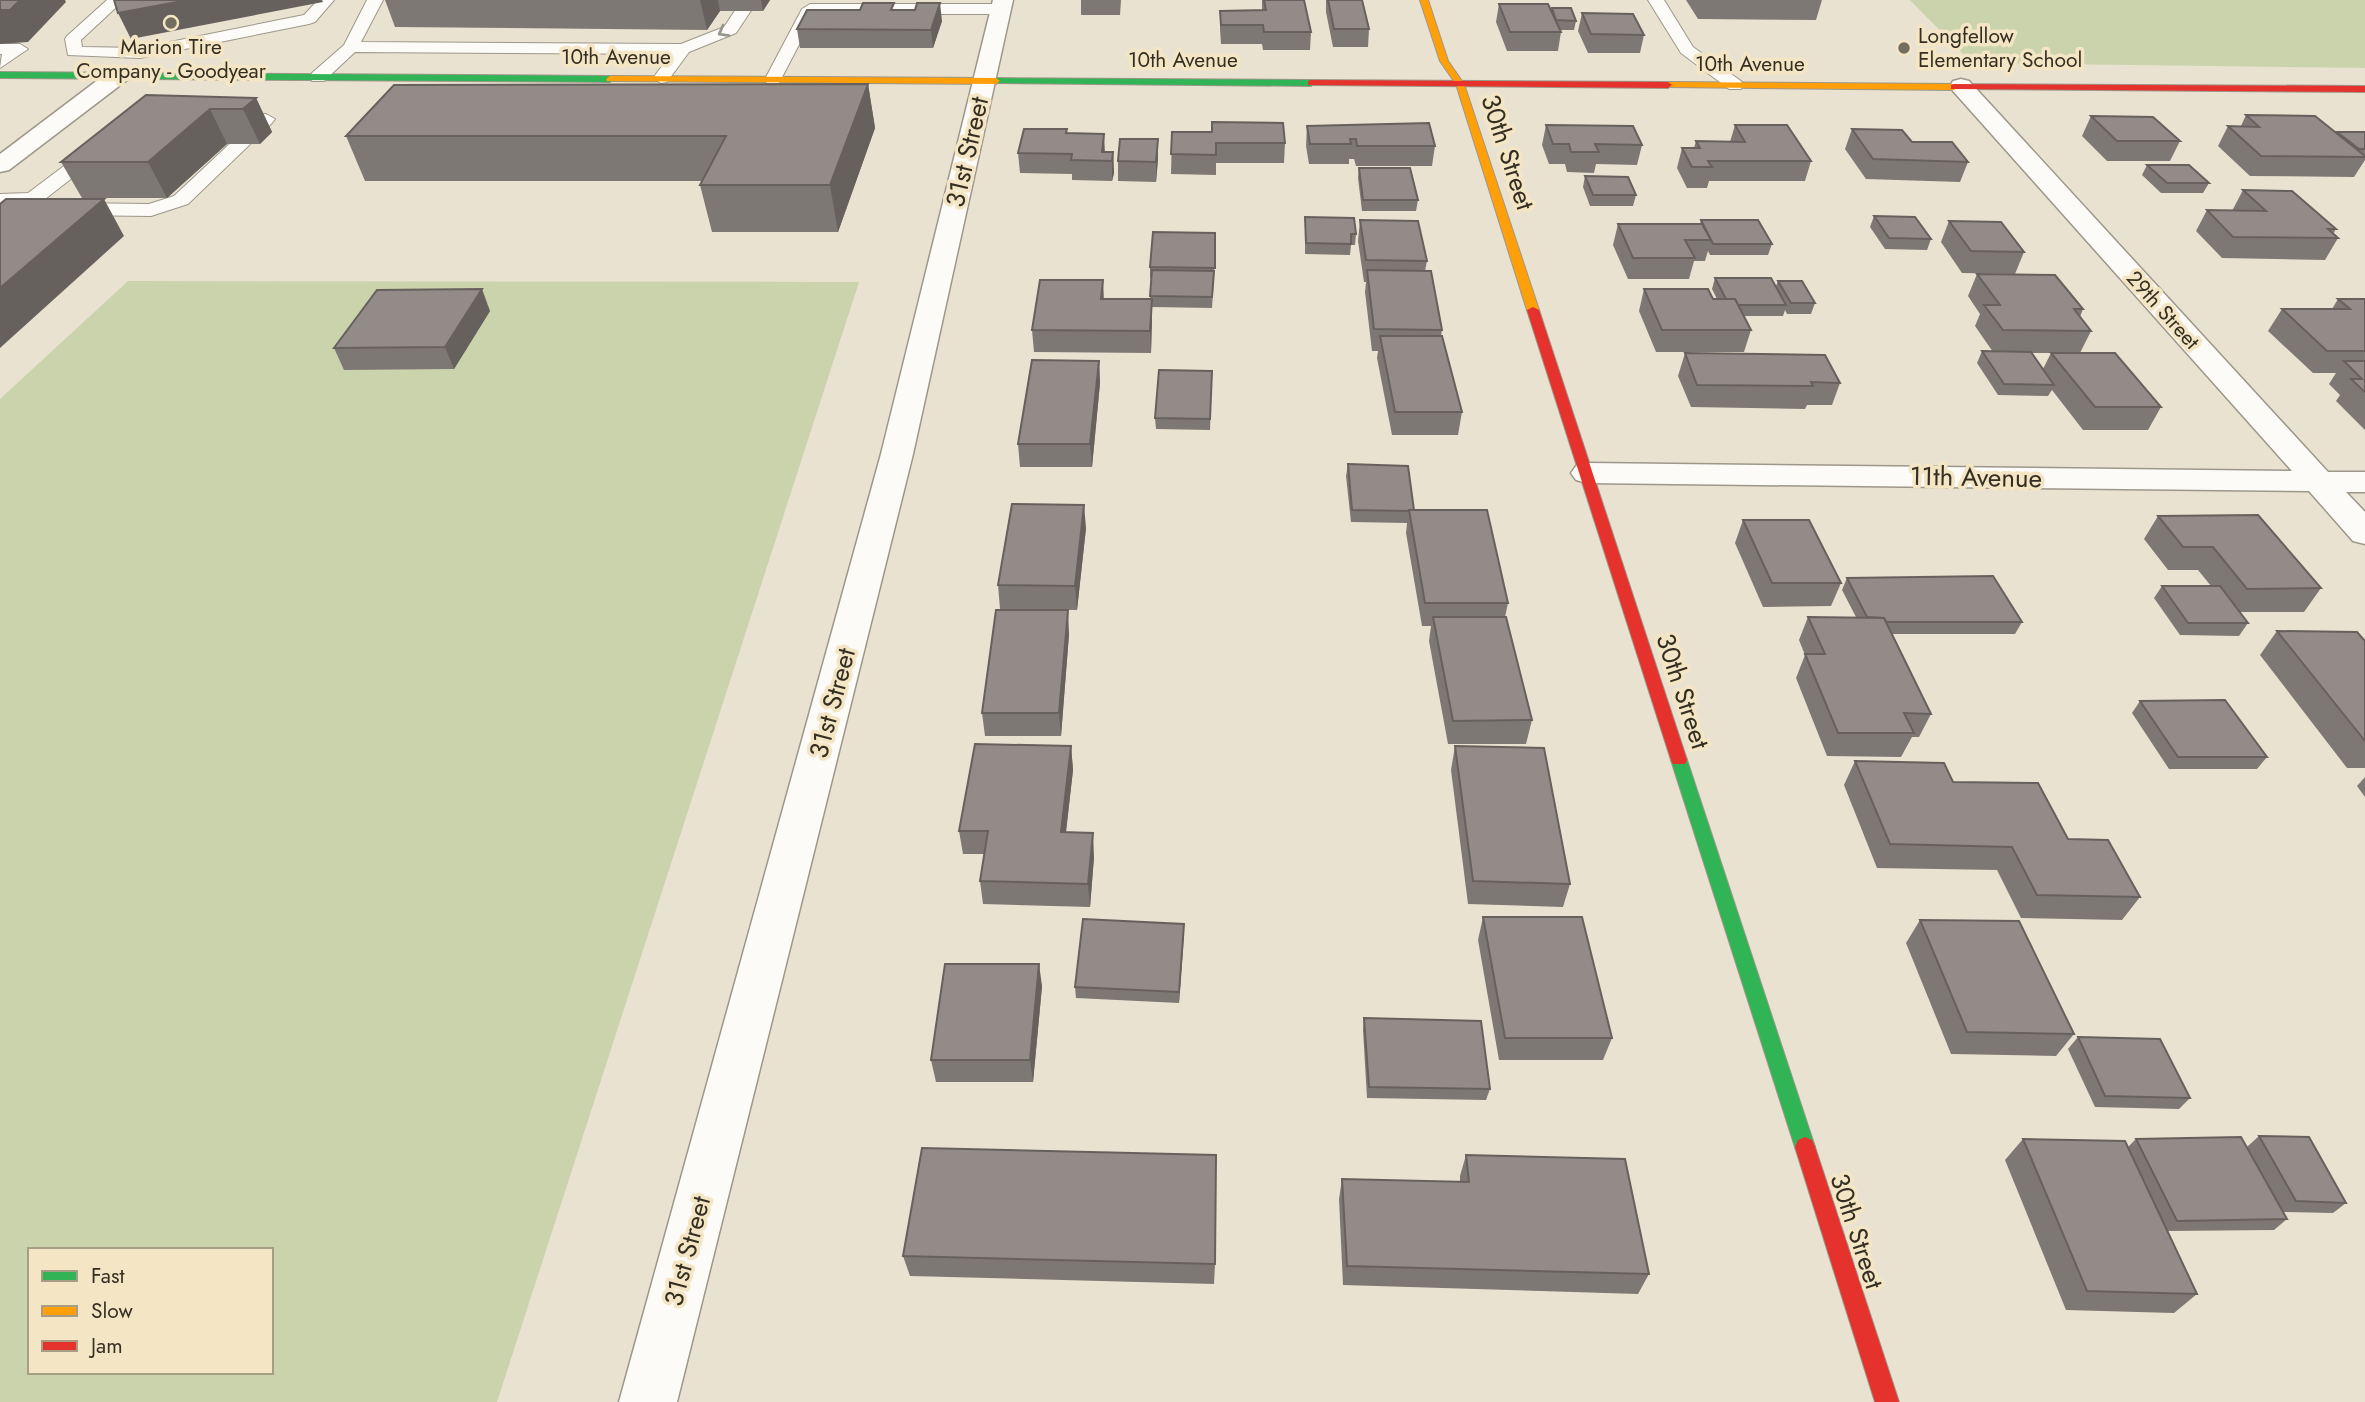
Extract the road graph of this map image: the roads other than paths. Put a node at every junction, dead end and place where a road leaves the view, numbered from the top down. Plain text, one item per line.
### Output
1 (116, 0) edge
2 (326, 0) edge
3 (375, 0) edge
4 (750, 0) edge
5 (1424, 0) edge
6 (1656, 0) edge
7 (1002, 4) edge
8 (351, 47) junction
9 (0, 49) edge
10 (683, 49) junction
11 (140, 53) junction
12 (0, 63) edge
13 (0, 75) edge
14 (115, 75) junction
15 (318, 76) junction
16 (661, 78) junction
17 (773, 79) junction
18 (984, 80) junction
19 (1460, 84) junction
20 (1735, 85) junction
21 (1961, 86) junction
22 (2365, 89) edge
23 (239, 119) edge
24 (115, 135) edge
25 (0, 165) edge
26 (33, 199) junction
27 (0, 200) edge
28 (1587, 473) junction
29 (2318, 481) junction
30 (2365, 482) edge
31 (2365, 533) edge
32 (648, 1402) edge
33 (1887, 1402) edge

1 - 11 lane
2 - 11 lane
3 - 8 lane
4 -> 10 lane
5 - 19 street, 30th Street
6 - 20 lane
7 - 17 lane
7 - 18 street, 31st Street
8 - 10 lane
8 - 15 lane
9 - 12 lane
10 - 16 lane
11 - 14 lane
13 - 14 street, 10th Avenue
14 - 15 street, 10th Avenue
14 - 25 street
15 - 16 street, 10th Avenue
16 - 17 street, 10th Avenue
17 - 18 street, 10th Avenue
18 - 19 street, 10th Avenue
18 - 32 street, 31st Street
19 - 20 street, 10th Avenue
19 - 28 street, 30th Street
20 - 21 street, 10th Avenue
21 - 22 street, 10th Avenue
21 - 29 street, 29th Street
23 - 26 lane
24 - 26 lane
26 - 27 lane
28 - 29 street, 11th Avenue
28 - 33 street, 30th Street
29 - 30 street, 11th Avenue
29 - 31 street, 29th Street

